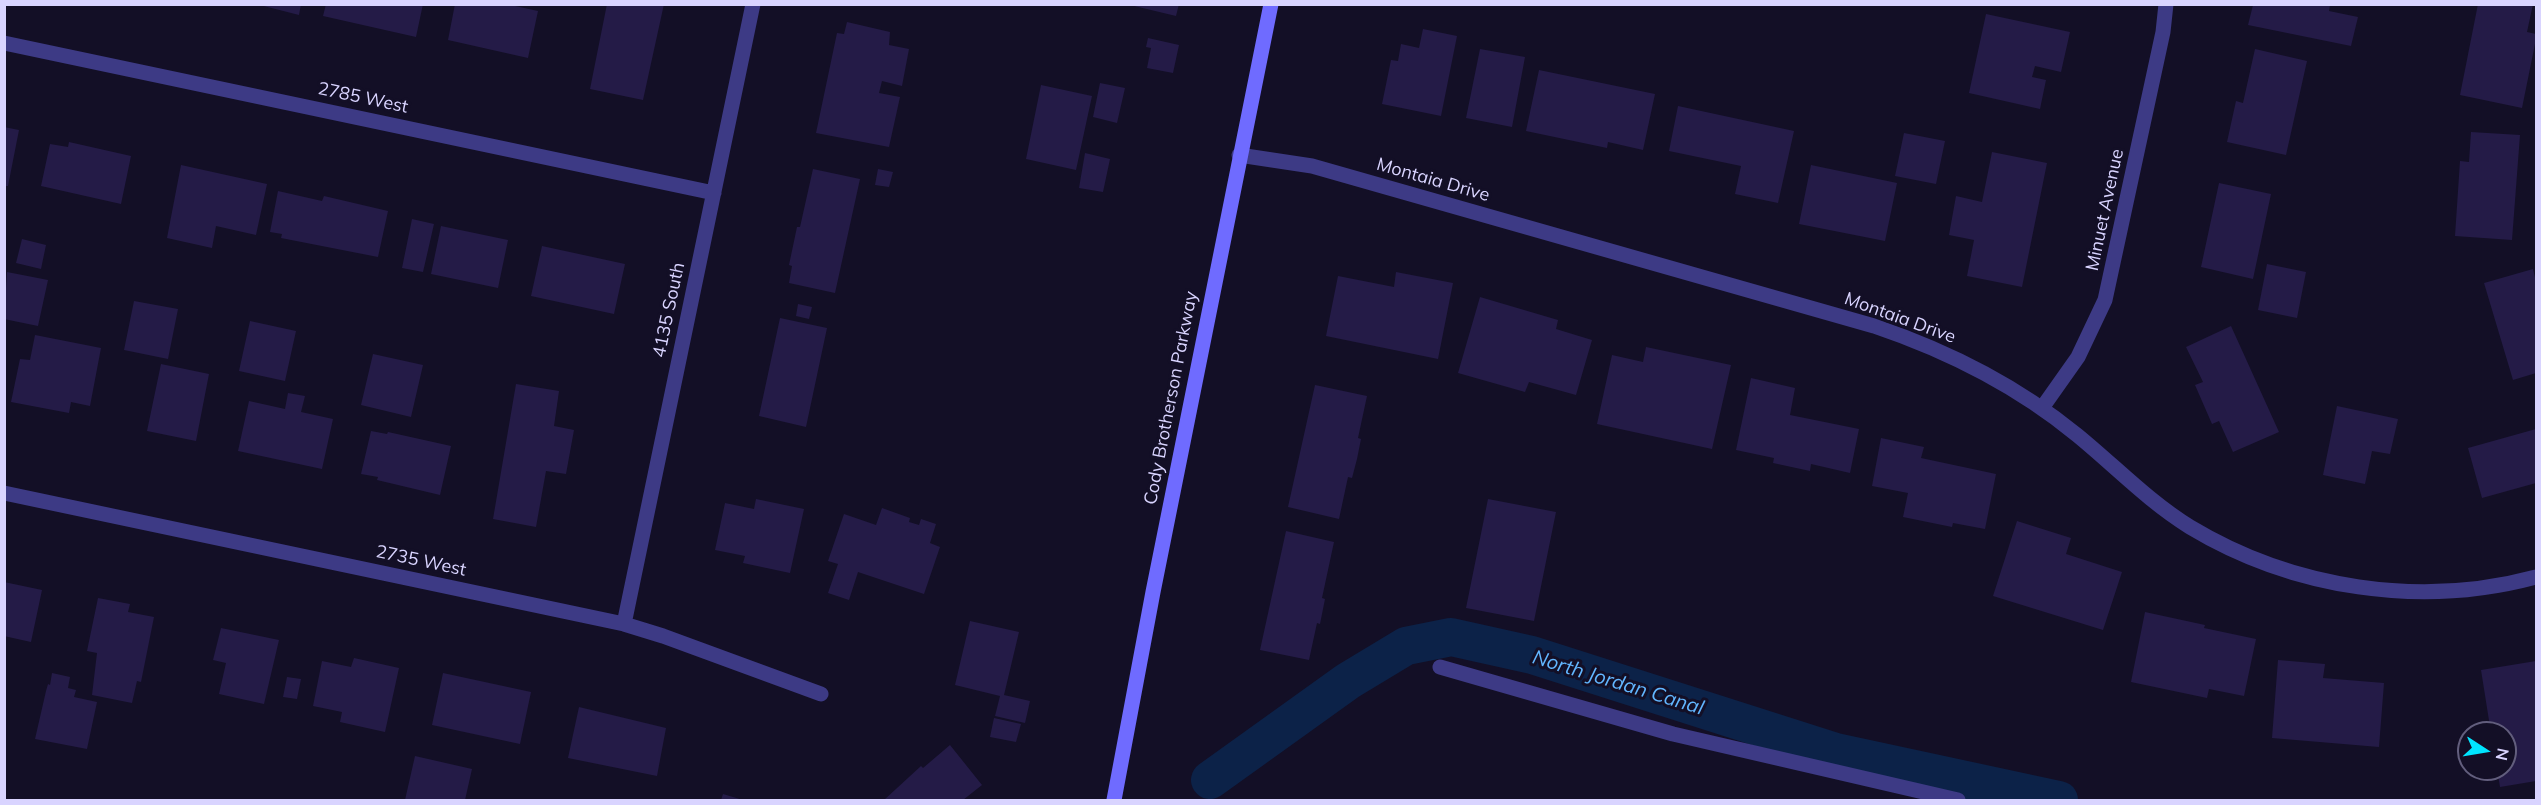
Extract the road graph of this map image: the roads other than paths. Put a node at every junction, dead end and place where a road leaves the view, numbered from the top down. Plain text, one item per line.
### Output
1 (753, 4) edge
2 (1271, 4) edge
3 (2166, 4) edge
4 (4, 43) edge
5 (1239, 155) junction
6 (714, 192) junction
7 (2042, 408) junction
8 (4, 493) edge
9 (2536, 577) edge
10 (624, 624) junction
11 (1440, 668) dead end
12 (821, 694) dead end
13 (1114, 801) edge
14 (1958, 801) edge

1 - 6 street, 4135 South
2 - 5 main road, Cody Brotherson Parkway
3 - 7 street, Minuet Avenue
4 - 6 street, 2785 West
5 - 7 street, Montaia Drive
5 - 13 main road, Cody Brotherson Parkway
6 - 10 street, 4135 South
7 - 9 street, Montaia Drive
8 - 10 street, 2735 West
10 - 12 street, 2735 West
11 - 14 street

